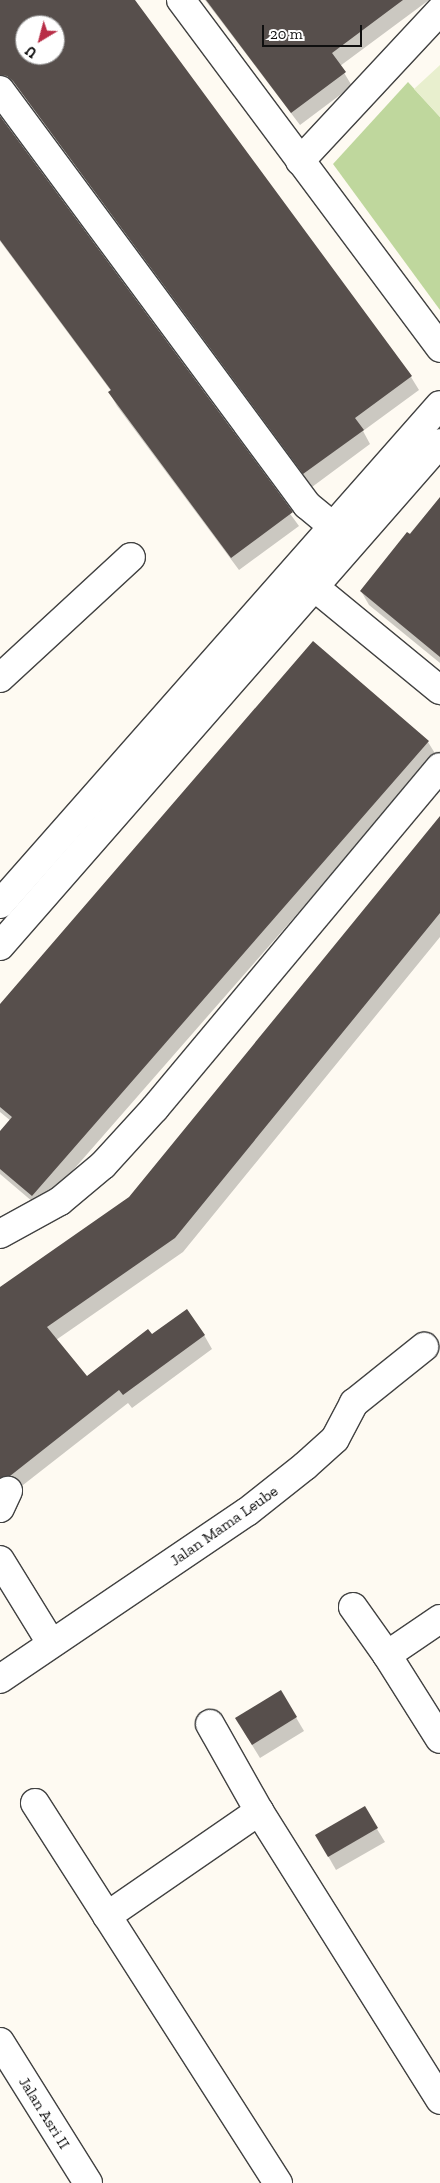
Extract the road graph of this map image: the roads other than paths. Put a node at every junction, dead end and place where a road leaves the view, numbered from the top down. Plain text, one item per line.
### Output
1 (181, 0) edge
2 (440, 11) edge
3 (0, 90) edge
4 (300, 161) junction
5 (440, 348) edge
6 (440, 405) edge
7 (434, 437) edge
8 (333, 526) junction
9 (353, 544) junction
10 (131, 557) dead end
11 (294, 570) junction
12 (315, 587) junction
13 (0, 678) edge
14 (440, 690) edge
15 (440, 767) edge
16 (0, 904) edge
17 (0, 946) edge
18 (0, 1234) edge
19 (424, 1348) dead end
20 (0, 1560) edge
21 (353, 1606) dead end
22 (440, 1619) edge
23 (51, 1643) junction
24 (387, 1655) junction
25 (0, 1679) edge
26 (210, 1724) dead end
27 (440, 1739) edge
28 (35, 1802) dead end
29 (259, 1811) junction
30 (106, 1916) junction
31 (0, 2042) edge
32 (440, 2100) edge
33 (88, 2183) edge
34 (278, 2183) edge

1 - 4 street
2 - 4 street
3 - 8 street
4 - 5 street
6 - 7 street
7 - 8 street
7 - 9 street
8 - 9 street
8 - 11 street
9 - 12 street
10 - 13 street
11 - 12 street
11 - 16 street
12 - 14 street
12 - 17 street
15 - 18 street
19 - 23 street, Jalan Mama Leube
20 - 23 street
21 - 24 street
22 - 24 street
23 - 25 street, Jalan Mama Leube
24 - 27 street
26 - 29 street
28 - 30 street
29 - 30 street
29 - 32 street
30 - 34 street
31 - 33 street, Jalan Asri II

